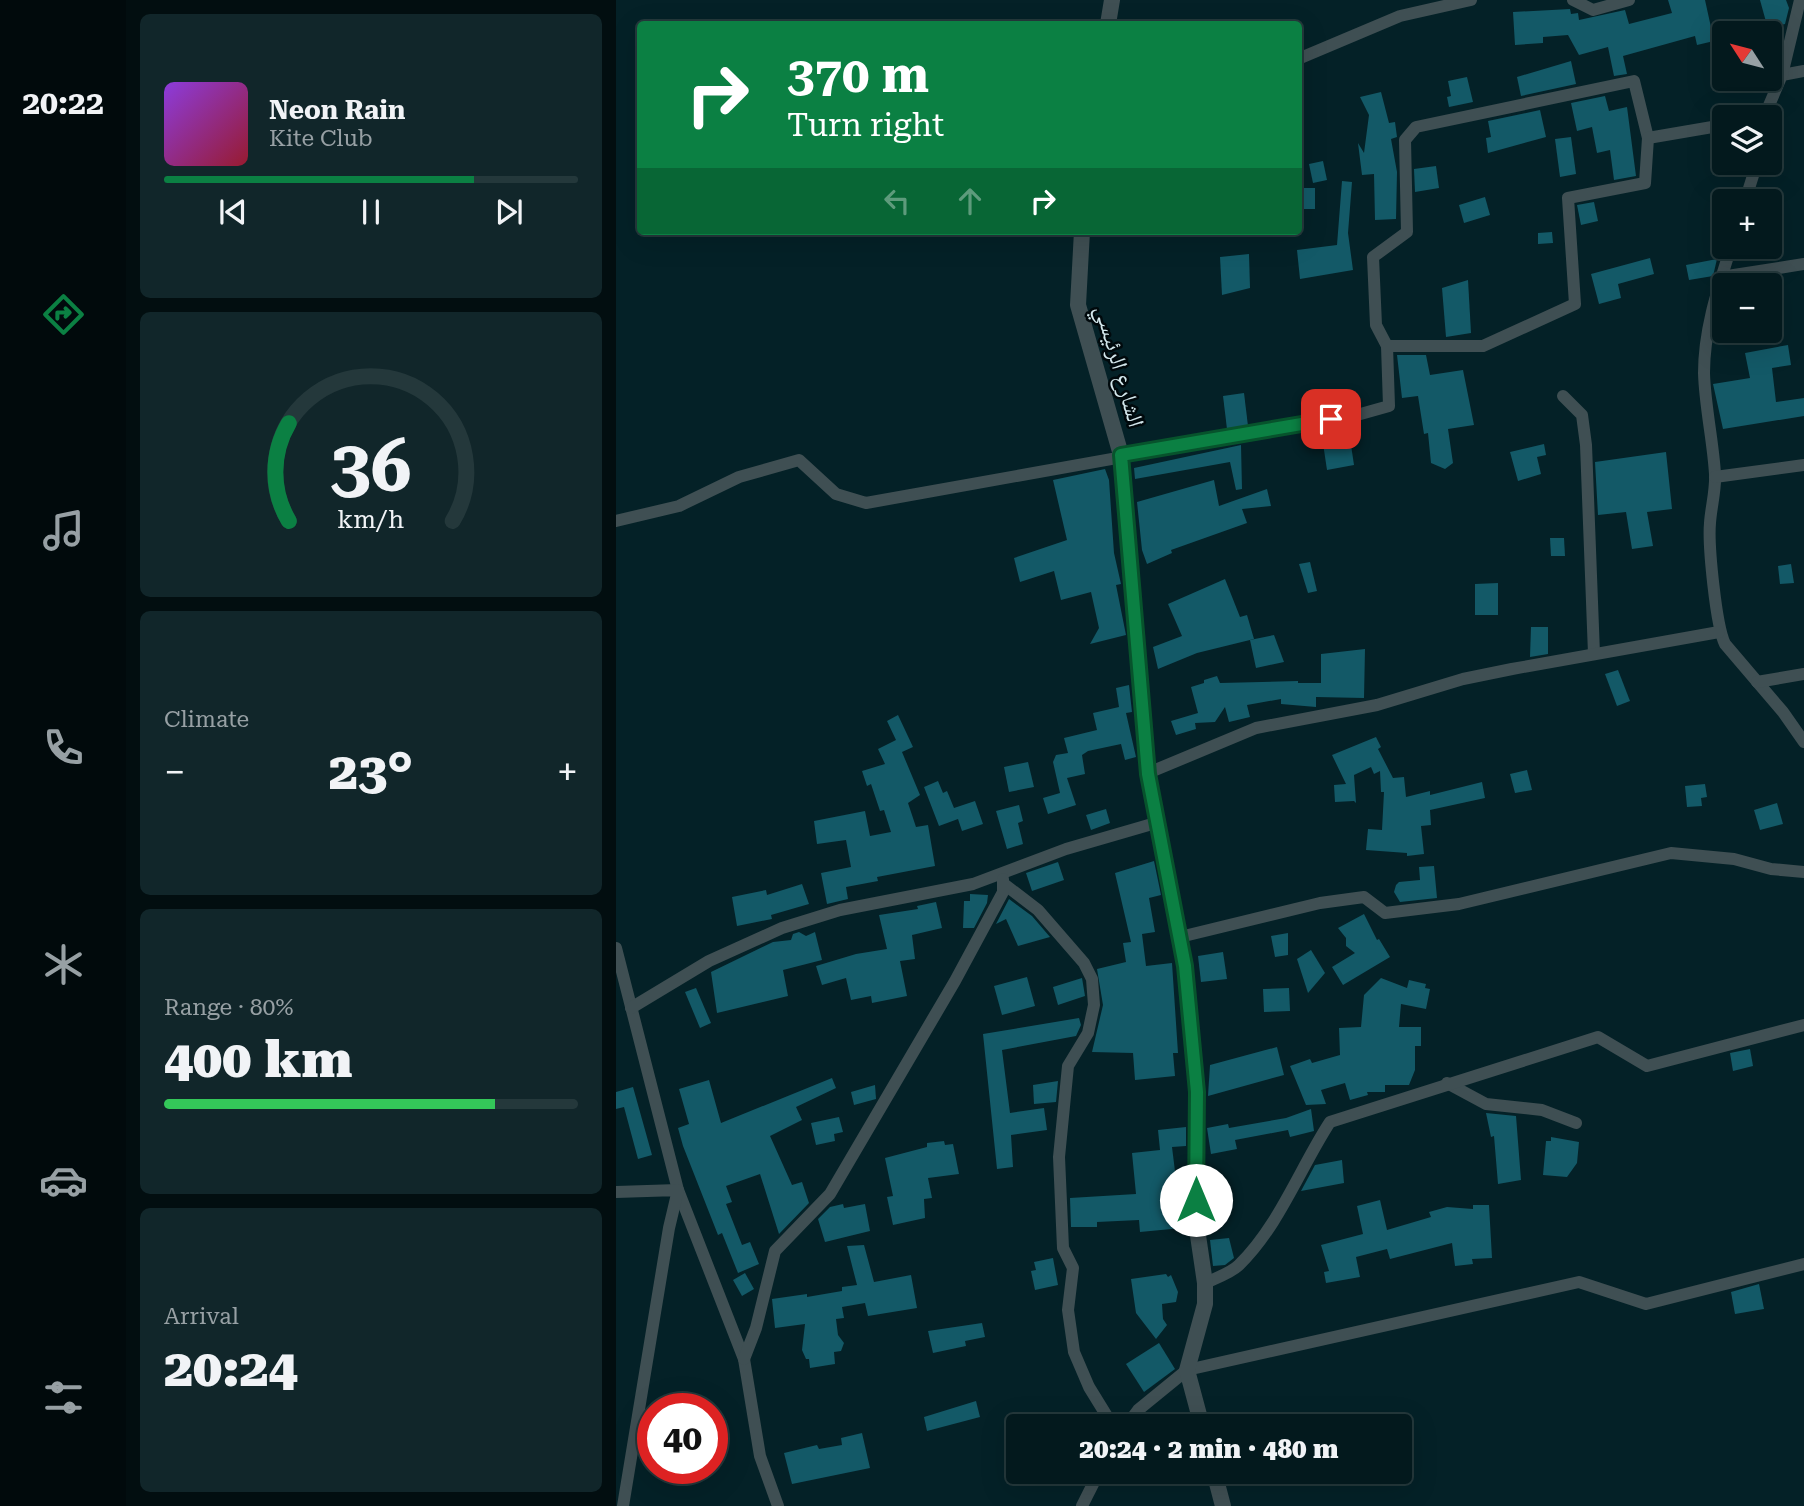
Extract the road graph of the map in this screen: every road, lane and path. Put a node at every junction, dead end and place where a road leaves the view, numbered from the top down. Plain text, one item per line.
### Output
1 (1112, 0) edge
2 (1471, 0) edge
3 (1573, 0) edge
4 (1629, 0) edge
5 (1800, 0) edge
6 (1801, 14) edge
7 (1108, 21) edge
8 (1302, 57) edge
9 (1804, 71) edge
10 (1782, 75) joint
11 (1712, 127) edge
12 (1648, 138) junction
13 (1082, 235) edge
14 (1804, 264) edge
15 (1747, 273) edge
16 (1712, 309) edge
17 (1387, 346) junction
18 (1563, 396) dead end
19 (1121, 455) junction
20 (1804, 465) edge
21 (1715, 477) junction
22 (616, 522) edge
23 (1719, 632) junction
24 (1594, 654) junction
25 (1804, 674) edge
26 (1757, 682) junction
27 (1804, 743) edge
28 (1148, 774) junction
29 (1159, 822) junction
30 (1804, 872) edge
31 (1003, 879) junction
32 (1180, 937) junction
33 (616, 948) edge
34 (631, 1008) junction
35 (1804, 1024) edge
36 (1447, 1083) junction
37 (1576, 1123) dead end
38 (678, 1190) junction
39 (616, 1192) edge
40 (1804, 1264) edge
41 (1205, 1283) junction
42 (744, 1359) junction
43 (1187, 1370) junction
44 (1105, 1414) edge
45 (1135, 1414) edge
46 (1199, 1414) edge
47 (1093, 1484) edge
48 (1217, 1484) edge
49 (623, 1506) edge
50 (778, 1506) edge
51 (1082, 1506) edge
52 (1223, 1506) edge

1 - 7 street
2 - 8 street
3 - 4 street
5 - 6 street
6 - 10 street
9 - 10 street
11 - 12 street
12 - 17 street
12 - 17 street
13 - 19 street, الشارع الرئيسي
14 - 15 street
16 - 21 street
17 - 19 street
18 - 24 street
19 - 22 street
19 - 28 street, الشارع الرئيسي
20 - 21 street
21 - 23 street
23 - 24 street
23 - 26 street
24 - 28 street
25 - 26 street
26 - 27 street
28 - 29 street, الشارع الرئيسي
29 - 31 street
29 - 32 street, الشارع الرئيسي
30 - 32 street
31 - 34 street
31 - 42 street
31 - 44 street
32 - 41 street, الشارع الرئيسي
33 - 34 street
34 - 38 street
35 - 36 street
36 - 37 street
36 - 41 street
38 - 39 street
38 - 42 street
38 - 49 street
40 - 43 street
41 - 43 street, الشارع الرئيسي
42 - 50 street
43 - 45 street
43 - 46 street
47 - 51 street
48 - 52 street

